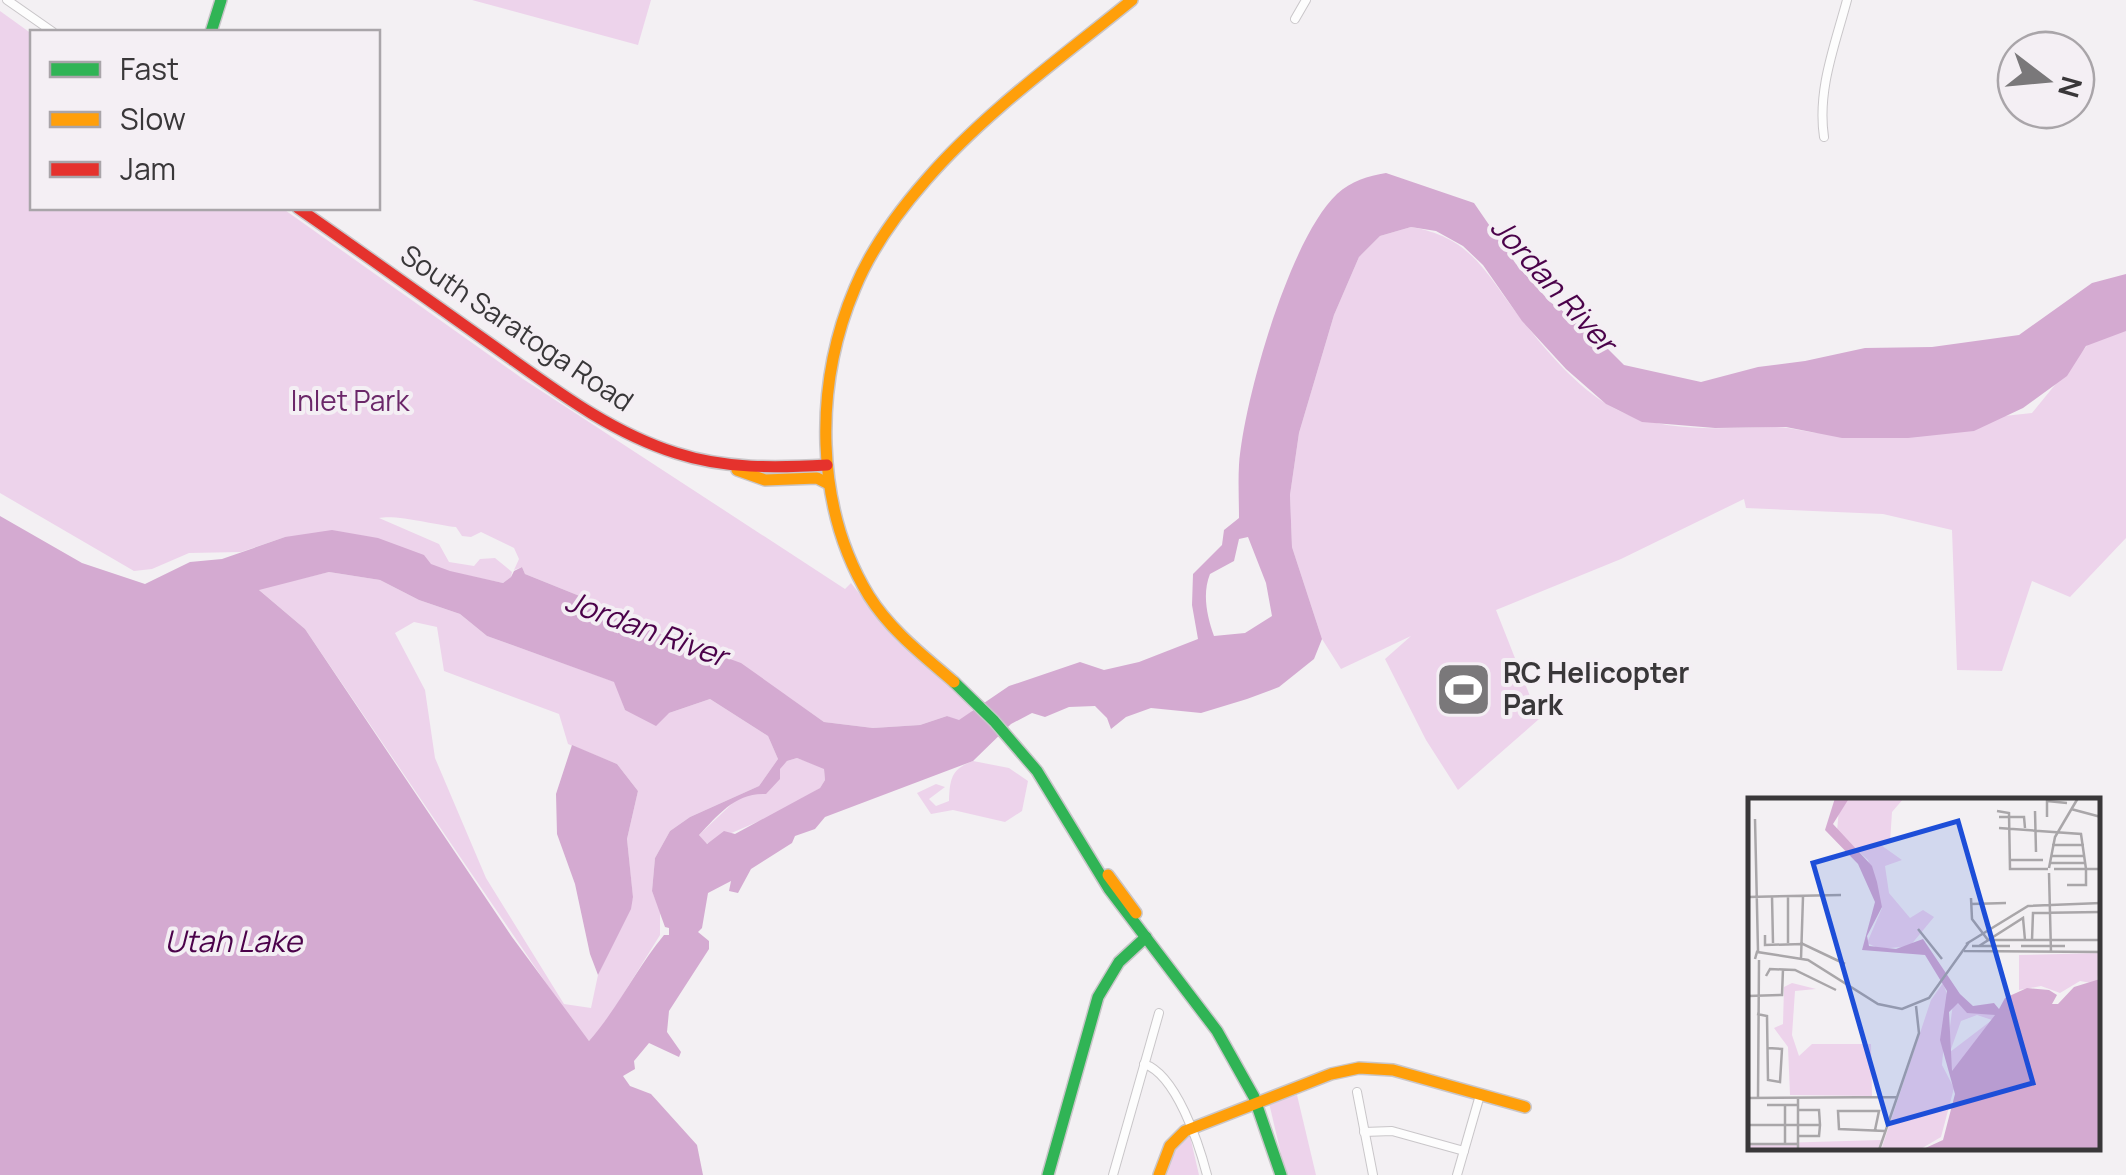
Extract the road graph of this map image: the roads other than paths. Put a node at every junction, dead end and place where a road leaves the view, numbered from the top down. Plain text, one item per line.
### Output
1 (8, 0) edge
2 (221, 0) edge
3 (1132, 0) edge
4 (1306, 0) edge
5 (1848, 0) edge
6 (1295, 19) dead end
7 (50, 30) edge
8 (213, 30) edge
9 (1824, 137) dead end
10 (301, 210) edge
11 (827, 464) junction
12 (724, 465) junction
13 (829, 484) junction
14 (1089, 854) junction
15 (1146, 937) junction
16 (1197, 1000) junction
17 (1159, 1012) dead end
18 (1144, 1064) junction
19 (1356, 1092) dead end
20 (1480, 1095) junction
21 (1258, 1104) junction
22 (1524, 1107) dead end
23 (1191, 1128) junction
24 (1364, 1132) junction
25 (1464, 1151) junction
26 (1048, 1175) edge
27 (1113, 1175) edge
28 (1160, 1175) edge
29 (1207, 1175) edge
30 (1280, 1175) edge
31 (1373, 1175) edge
32 (1457, 1175) edge

1 - 7 street
2 - 8 main road
3 - 11 main road
4 - 6 street
5 - 9 street
10 - 12 main road, South Saratoga Road
11 - 12 main road
11 - 13 main road
12 - 13 main road
13 - 14 main road
14 - 15 main road
14 - 16 main road
15 - 16 main road
15 - 26 main road
16 - 21 main road
17 - 18 street
18 - 23 street
18 - 27 street
19 - 24 street
20 - 21 main road
20 - 22 main road
20 - 25 street
21 - 23 main road
21 - 30 main road
23 - 28 main road
23 - 29 street
24 - 25 street
24 - 31 street
25 - 32 street

